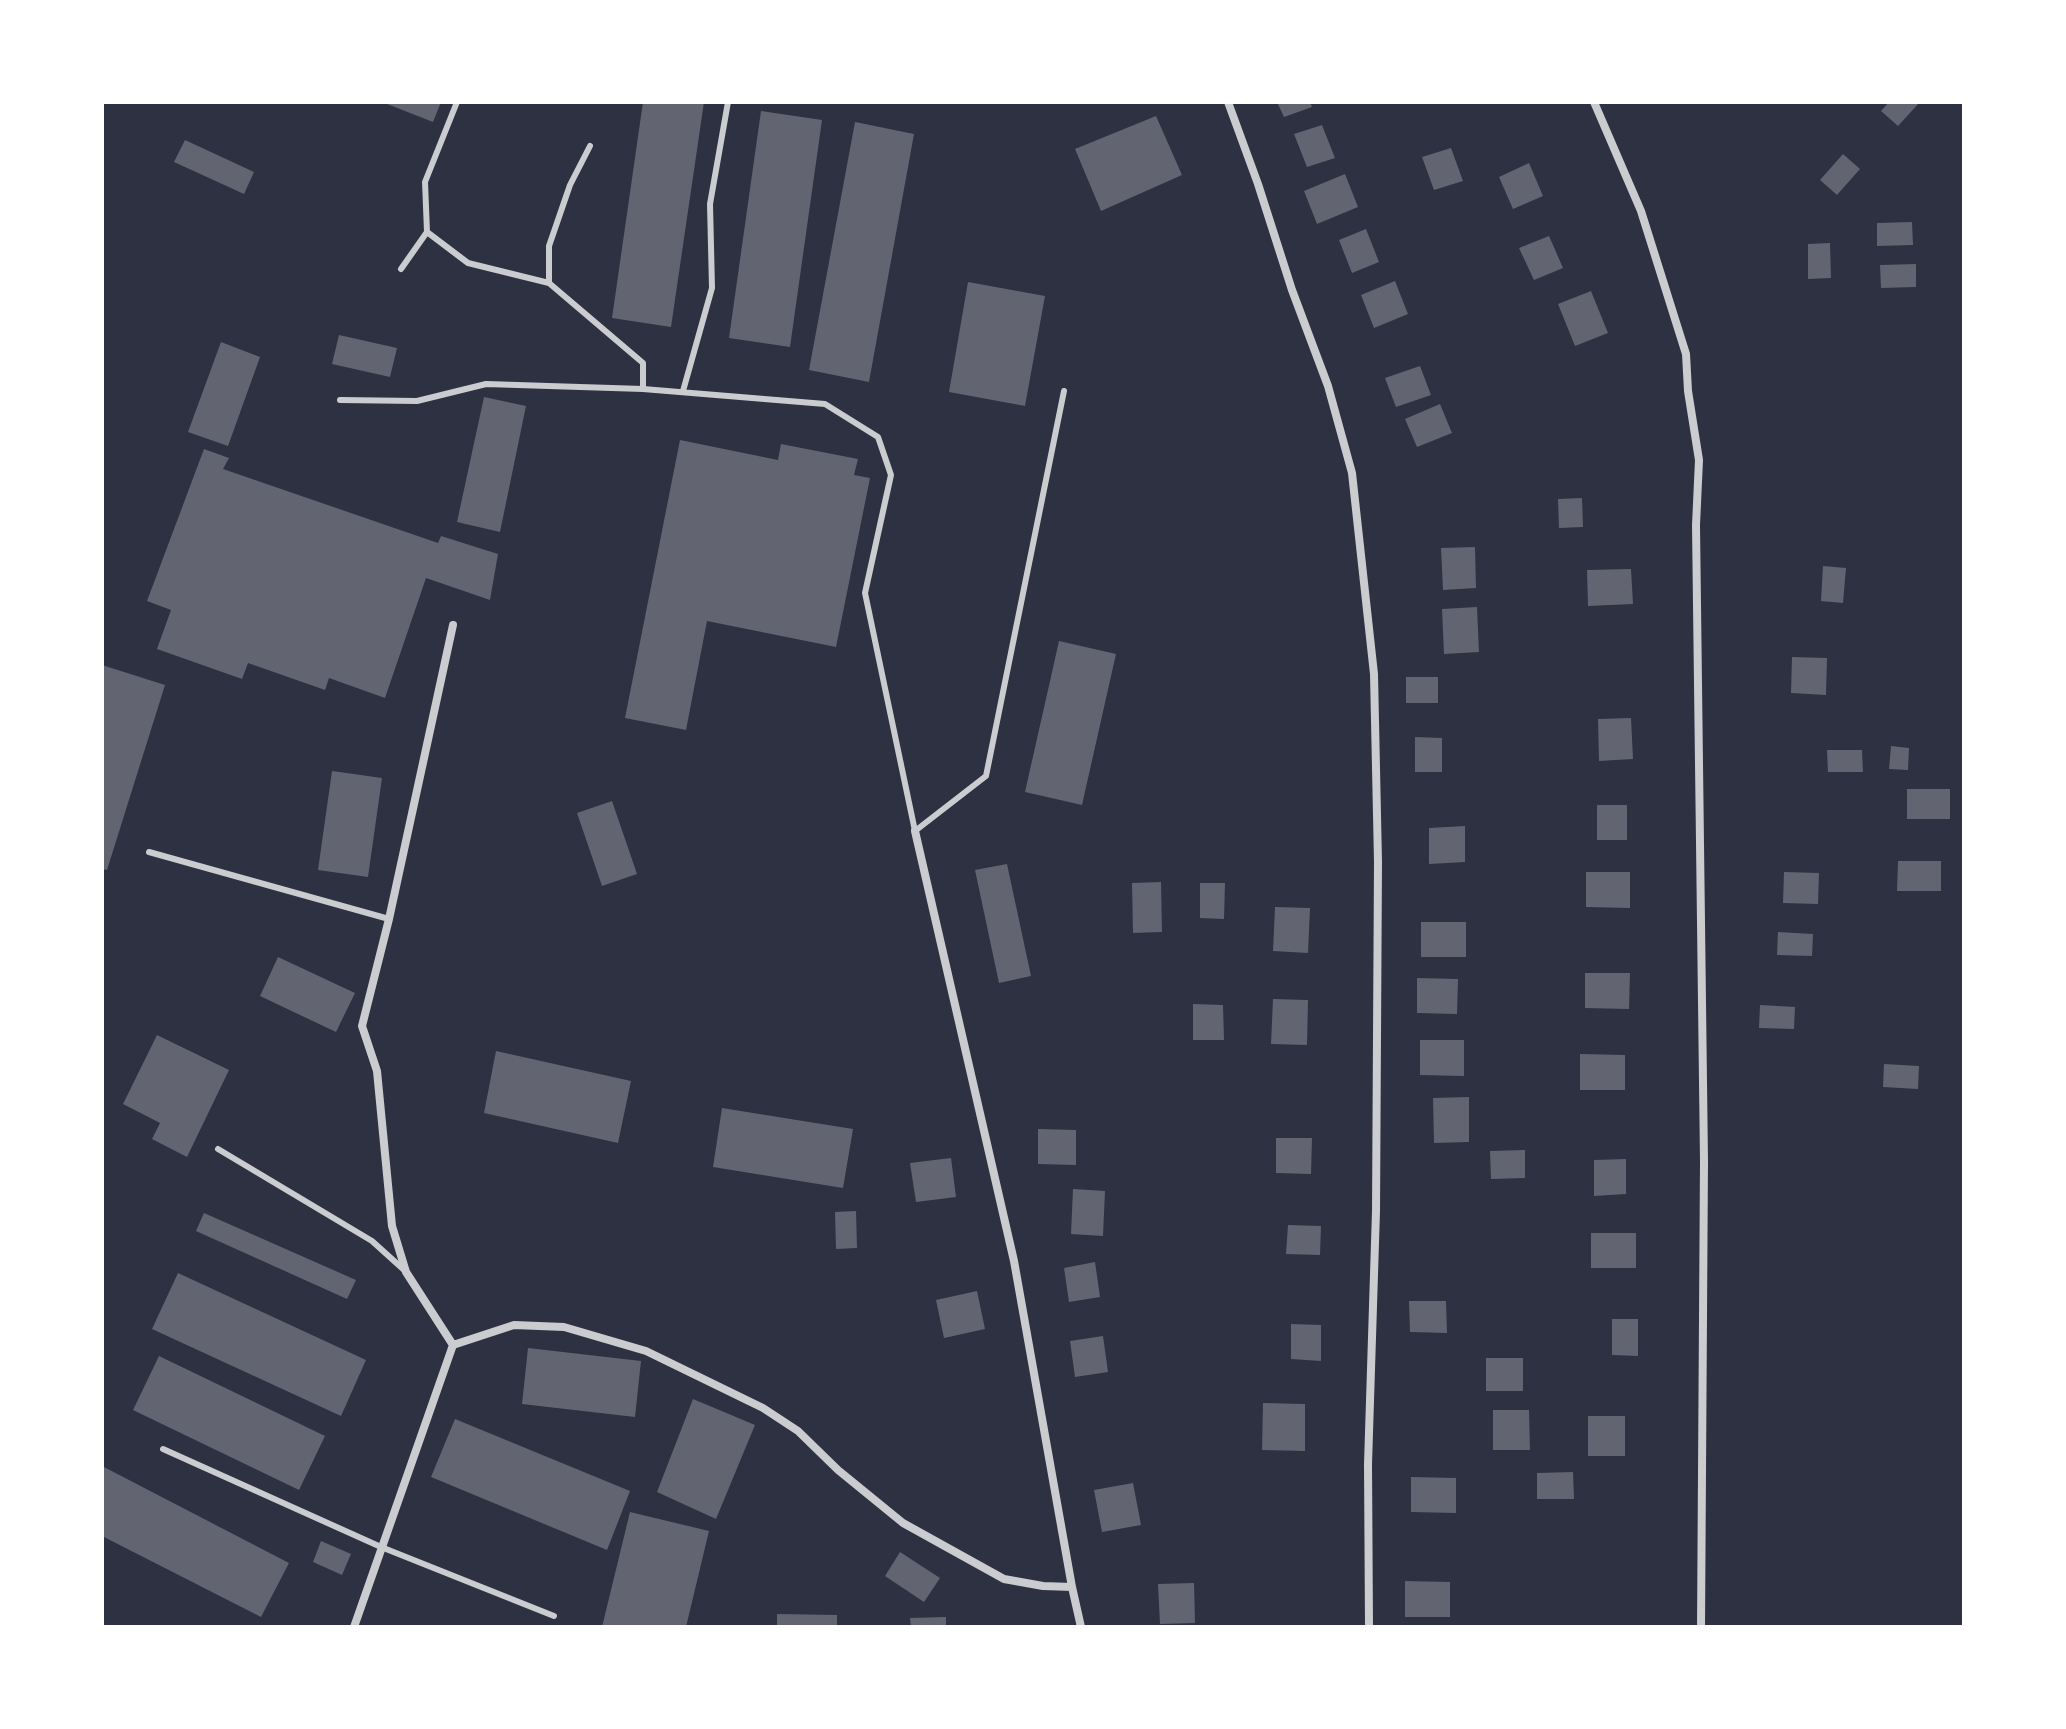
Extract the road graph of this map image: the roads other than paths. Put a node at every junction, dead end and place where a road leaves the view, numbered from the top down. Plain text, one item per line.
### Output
1 (457, 102) edge
2 (728, 102) edge
3 (1228, 102) edge
4 (1594, 102) edge
5 (590, 146) dead end
6 (427, 232) junction
7 (401, 269) dead end
8 (549, 283) junction
9 (643, 389) junction
10 (683, 391) junction
11 (1064, 391) dead end
12 (340, 400) dead end
13 (453, 625) dead end
14 (915, 831) junction
15 (149, 852) dead end
16 (389, 919) junction
17 (218, 1149) dead end
18 (406, 1272) junction
19 (453, 1345) junction
20 (163, 1449) dead end
21 (381, 1547) junction
22 (1072, 1587) junction
23 (554, 1616) dead end
24 (354, 1627) edge
25 (1081, 1627) edge
26 (1369, 1627) edge
27 (1701, 1627) edge

1 - 6 lane
2 - 10 lane
3 - 26 street
4 - 27 street
5 - 8 lane
6 - 7 lane
6 - 8 lane
8 - 9 lane
9 - 10 lane
9 - 12 lane
10 - 14 lane
11 - 14 lane
13 - 16 street
14 - 22 street
15 - 16 lane
16 - 18 street
17 - 18 lane
18 - 19 street
19 - 21 street
19 - 22 street
20 - 21 lane
21 - 23 lane
21 - 24 street
22 - 25 street

